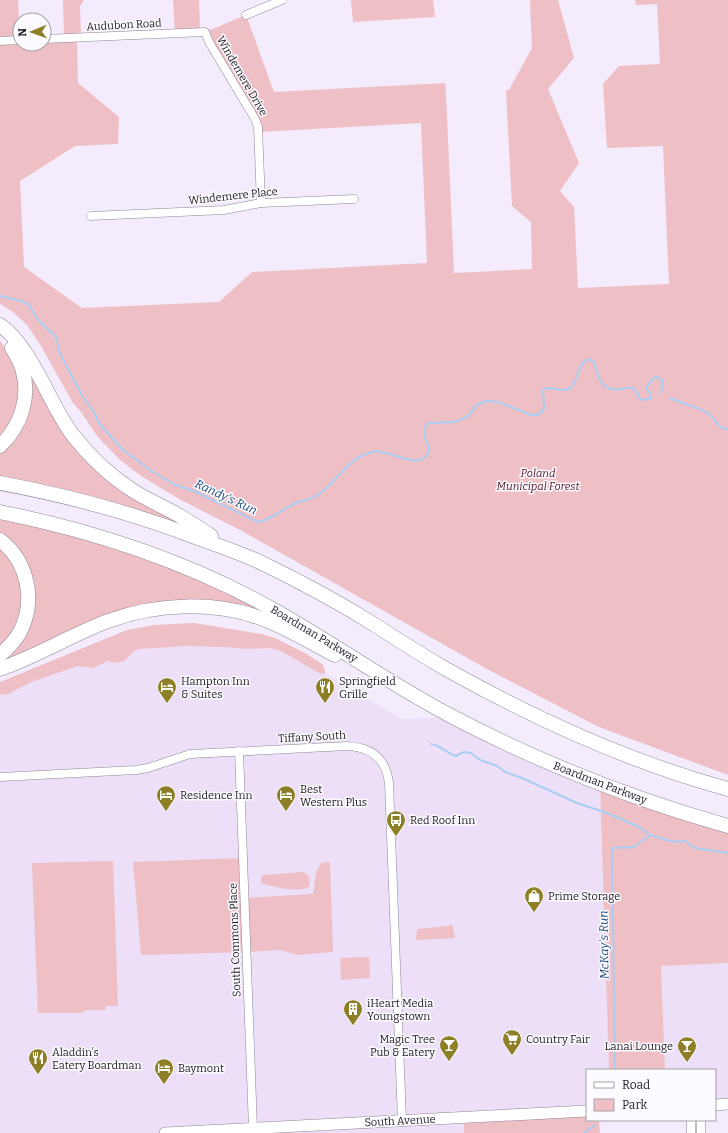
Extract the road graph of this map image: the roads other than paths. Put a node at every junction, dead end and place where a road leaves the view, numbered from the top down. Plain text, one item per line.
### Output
1 (282, 0) edge
2 (246, 14) dead end
3 (206, 32) joint
4 (52, 39) edge
5 (12, 40) edge
6 (0, 41) edge
7 (354, 199) dead end
8 (261, 203) junction
9 (91, 216) dead end
10 (0, 325) edge
11 (0, 335) edge
12 (0, 446) edge
13 (0, 483) edge
14 (0, 512) edge
15 (0, 540) edge
16 (239, 553) junction
17 (0, 655) edge
18 (0, 669) edge
19 (420, 699) junction
20 (239, 751) junction
21 (0, 777) edge
22 (728, 789) edge
23 (728, 826) edge
24 (728, 1104) edge
25 (716, 1105) edge
26 (586, 1111) edge
27 (402, 1121) junction
28 (691, 1121) edge
29 (701, 1121) edge
30 (252, 1128) junction
31 (165, 1133) edge
32 (692, 1133) edge
33 (701, 1133) edge

1 - 2 street
3 - 4 street, Audubon Road
3 - 8 street, Windemere Drive
5 - 6 street
7 - 8 street, Windemere Place
8 - 9 street, Windemere Place
10 - 16 highway
11 - 12 highway
13 - 16 highway
14 - 19 highway, Boardman Parkway
15 - 17 highway
16 - 22 highway
18 - 19 highway
19 - 23 highway, Boardman Parkway
20 - 21 street, Tiffany South
20 - 27 street, Tiffany South
20 - 30 street, South Commons Place
24 - 25 main road
26 - 27 main road, South Avenue
27 - 30 main road, South Avenue
28 - 32 street
29 - 33 street
30 - 31 main road, South Avenue

